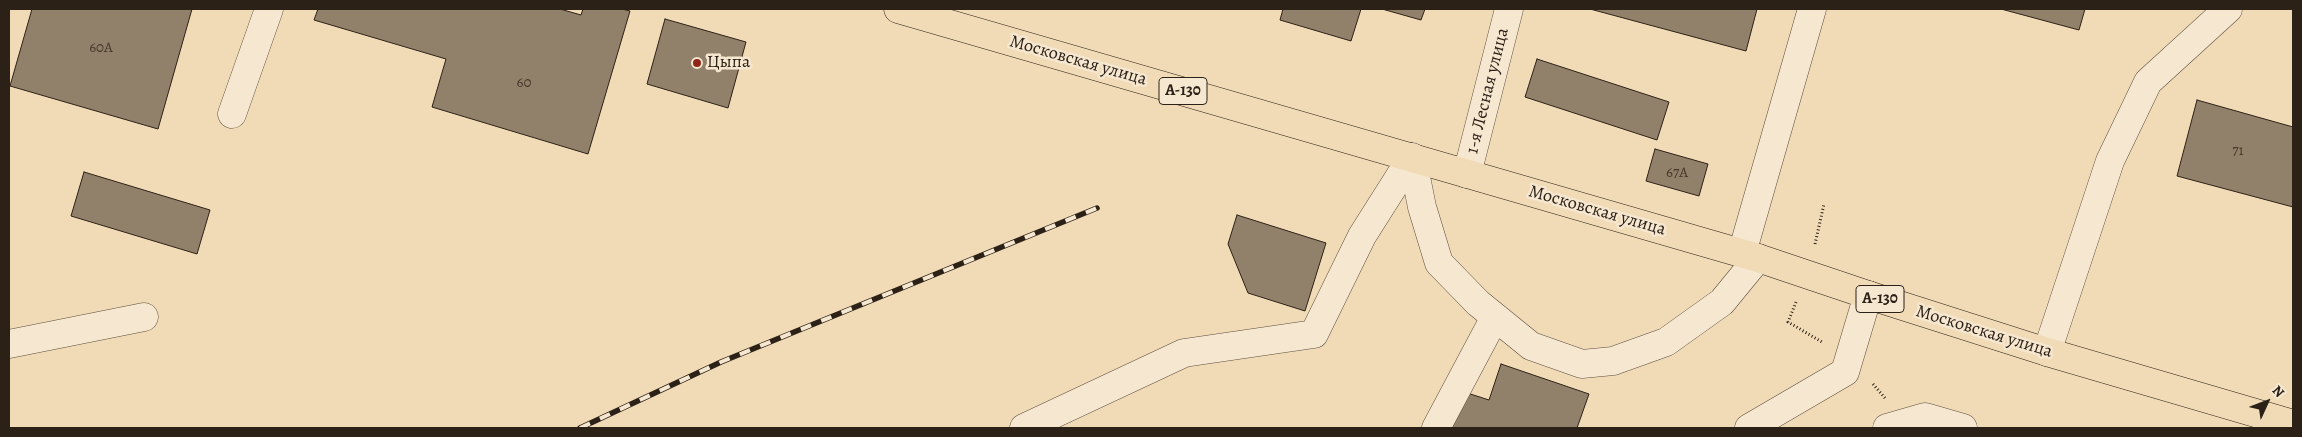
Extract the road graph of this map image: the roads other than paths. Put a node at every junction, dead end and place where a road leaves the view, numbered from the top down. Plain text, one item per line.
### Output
1 (268, 9) edge
2 (898, 9) edge
3 (1509, 9) edge
4 (1812, 9) edge
5 (2228, 9) edge
6 (232, 114) dead end
7 (1412, 157) junction
8 (1467, 174) junction
9 (1750, 255) junction
10 (1868, 295) junction
11 (144, 316) dead end
12 (1495, 317) junction
13 (9, 344) edge
14 (2047, 352) junction
15 (2293, 424) edge
16 (1024, 428) edge
17 (1436, 428) edge
18 (1749, 428) edge
19 (1887, 428) edge
20 (1963, 428) edge

1 - 6 street
2 - 7 main road, Московская улица / А-130
3 - 8 street, 1-я Лесная улица
4 - 9 street
5 - 14 street
7 - 8 main road, Московская улица / А-130
7 - 12 street
7 - 16 street
8 - 9 main road, Московская улица / А-130
9 - 10 main road, Московская улица / А-130
9 - 12 street
10 - 14 main road, Московская улица / А-130
10 - 18 street
11 - 13 street
12 - 17 street
14 - 15 main road, Московская улица / А-130
19 - 20 street

